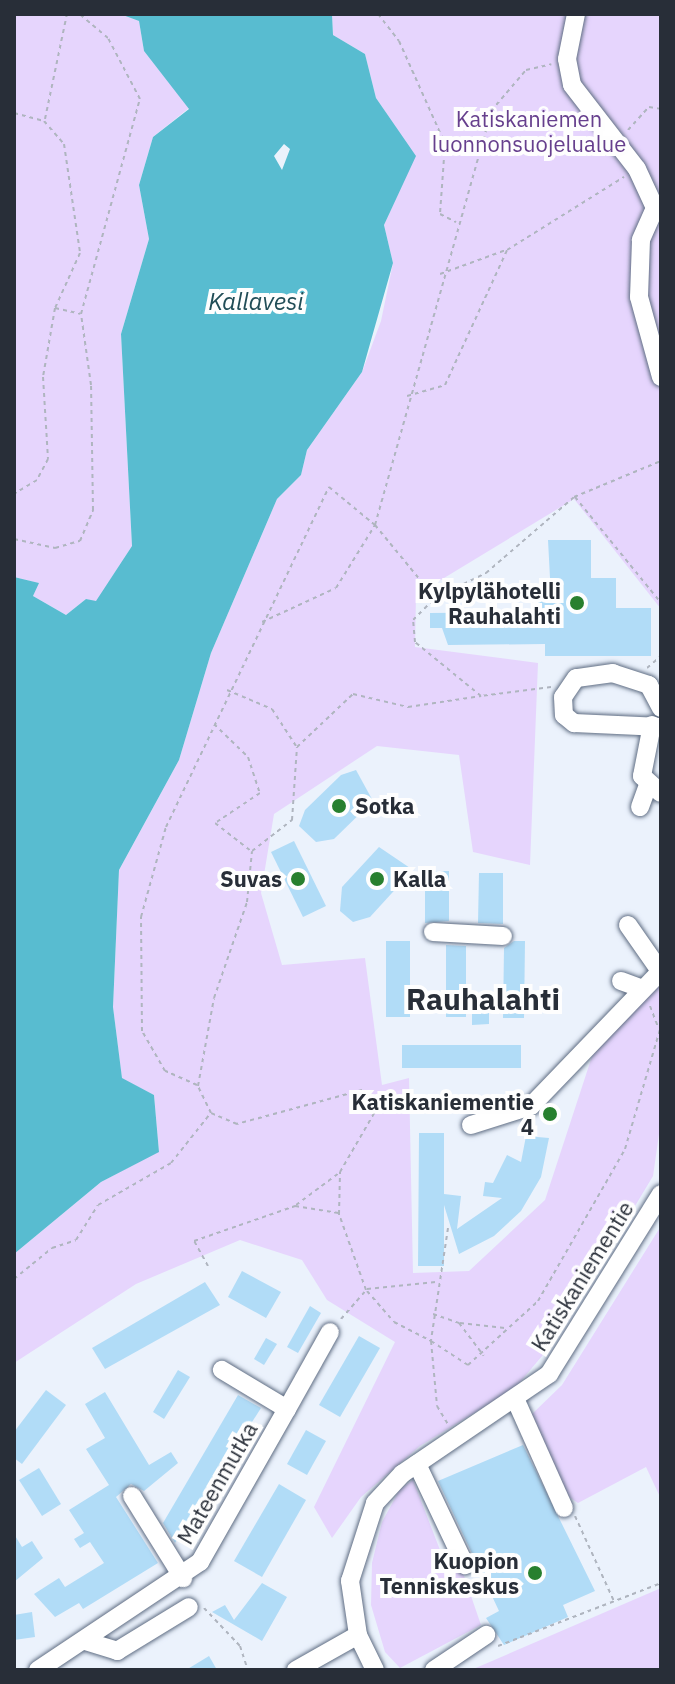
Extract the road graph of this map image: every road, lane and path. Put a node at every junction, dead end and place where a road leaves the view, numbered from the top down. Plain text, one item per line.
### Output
1 (67, 14) edge
2 (79, 14) edge
3 (378, 14) edge
4 (576, 14) edge
5 (567, 59) junction
6 (661, 109) edge
7 (14, 113) edge
8 (44, 121) junction
9 (617, 143) junction
10 (637, 169) junction
11 (658, 205) edge
12 (456, 223) junction
13 (507, 250) junction
14 (440, 274) junction
15 (55, 308) junction
16 (81, 314) junction
17 (661, 377) edge
18 (406, 396) junction
19 (661, 461) edge
20 (14, 494) edge
21 (574, 497) junction
22 (375, 525) junction
23 (14, 539) edge
24 (435, 598) junction
25 (661, 603) edge
26 (260, 623) junction
27 (661, 656) edge
28 (637, 677) junction
29 (568, 684) junction
30 (227, 690) junction
31 (481, 696) junction
32 (661, 708) edge
33 (213, 723) junction
34 (656, 726) edge
35 (297, 747) junction
36 (654, 789) edge
37 (640, 807) dead end
38 (252, 851) junction
39 (628, 925) dead end
40 (433, 932) dead end
41 (503, 936) dead end
42 (661, 971) edge
43 (621, 981) dead end
44 (643, 989) junction
45 (660, 1027) edge
46 (198, 1086) junction
47 (211, 1113) junction
48 (471, 1125) dead end
49 (340, 1172) junction
50 (661, 1194) edge
51 (295, 1206) junction
52 (339, 1214) junction
53 (448, 1228) dead end
54 (208, 1266) dead end
55 (14, 1279) edge
56 (439, 1282) junction
57 (366, 1290) junction
58 (433, 1314) junction
59 (459, 1323) junction
60 (507, 1328) junction
61 (330, 1332) joint
62 (431, 1341) junction
63 (485, 1357) junction
64 (222, 1370) dead end
65 (517, 1403) junction
66 (287, 1409) junction
67 (457, 1439) junction
68 (417, 1464) junction
69 (132, 1496) dead end
70 (564, 1508) joint
71 (465, 1565) dead end
72 (183, 1578) junction
73 (661, 1583) edge
74 (614, 1602) junction
75 (189, 1607) dead end
76 (214, 1627) dead end
77 (358, 1635) junction
78 (486, 1638) joint
79 (85, 1641) junction
80 (38, 1670) edge
81 (248, 1670) edge
82 (296, 1670) edge
83 (375, 1670) edge
84 (434, 1670) edge

1 - 8 path
2 - 16 path
3 - 12 path
4 - 5 street
5 - 9 street
5 - 12 path
6 - 9 path
7 - 8 path
8 - 15 path
9 - 10 street
10 - 11 street
10 - 13 path
11 - 17 street
12 - 14 path
13 - 14 path
13 - 18 path
14 - 18 path
15 - 16 path
15 - 20 path
16 - 23 path
18 - 22 path
19 - 21 path
21 - 24 path
21 - 25 path
22 - 24 path
22 - 26 path
22 - 26 path
24 - 31 path
26 - 30 path
27 - 28 path
28 - 29 street
28 - 32 street
29 - 31 path
29 - 34 street
30 - 33 path
30 - 35 path
31 - 35 path
33 - 38 path
33 - 46 path
34 - 36 street
35 - 38 path
36 - 37 street
38 - 46 path
39 - 42 street
40 - 41 street
42 - 44 street
43 - 44 street
44 - 45 path
44 - 48 street
45 - 60 path
46 - 47 path
47 - 49 path
47 - 55 path
49 - 51 path
49 - 52 path
50 - 65 street, Katiskaniementie
51 - 52 path
51 - 54 path
52 - 57 path
53 - 56 path
56 - 57 path
56 - 58 path
57 - 61 path
57 - 62 path
58 - 59 path
58 - 62 path
59 - 60 path
59 - 63 path
60 - 63 path
61 - 66 street
62 - 63 path
62 - 67 path
64 - 66 street, Mateenmutka
65 - 67 street, Katiskaniementie
65 - 70 street
66 - 72 street, Mateenmutka
67 - 68 street, Katiskaniementie
68 - 71 street
68 - 77 street, Katiskaniementie
69 - 72 street
70 - 74 path
72 - 79 street, Mateenmutka
73 - 74 path
74 - 78 path
75 - 79 street
76 - 81 path
77 - 82 street
77 - 83 street, Katiskaniementie
78 - 84 street
79 - 80 street, Mateenmutka

